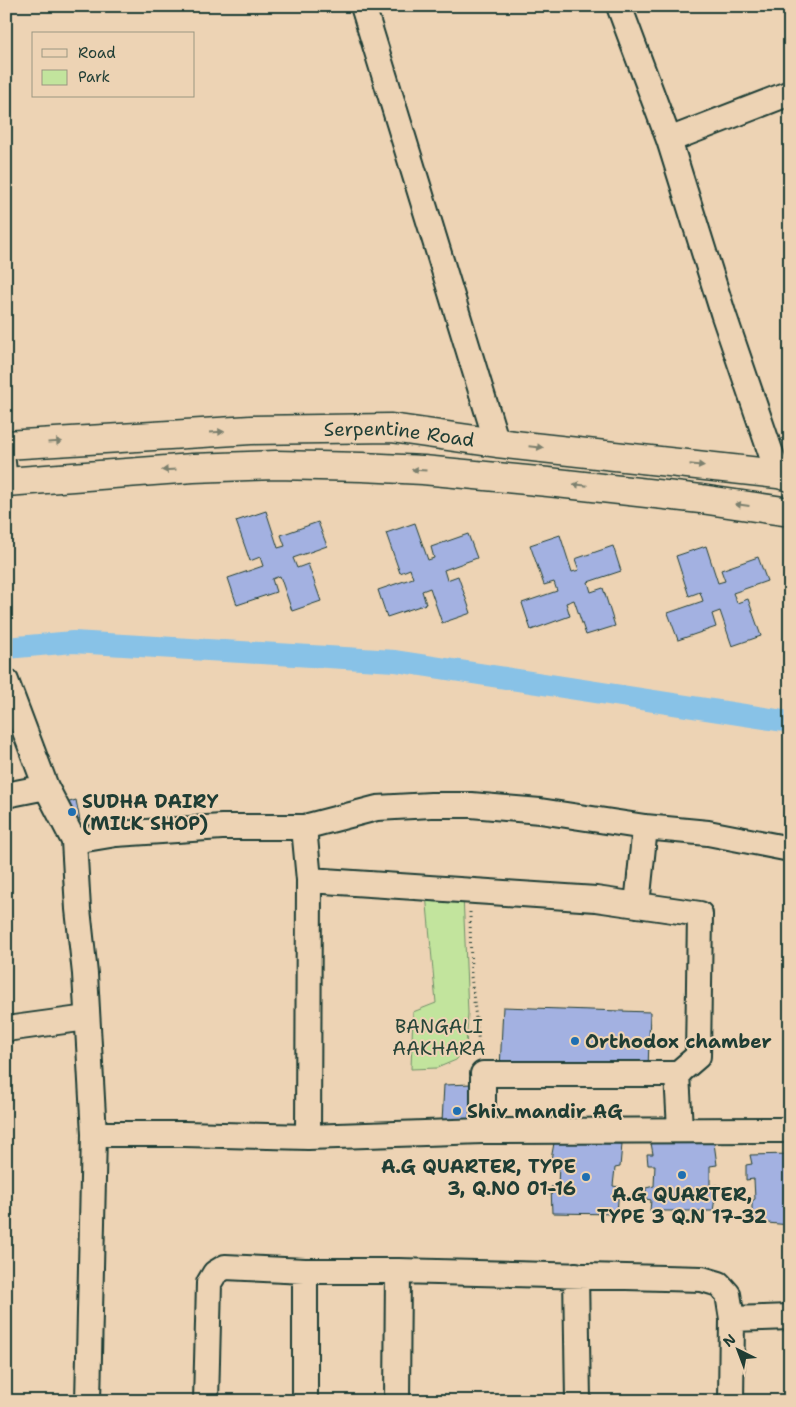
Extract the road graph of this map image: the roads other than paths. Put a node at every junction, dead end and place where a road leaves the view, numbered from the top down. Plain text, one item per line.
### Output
1 (363, 6) edge
2 (619, 6) edge
3 (790, 93) edge
4 (669, 140) junction
5 (251, 430) junction
6 (121, 438) junction
7 (496, 443) junction
8 (7, 444) edge
9 (250, 466) junction
10 (124, 473) junction
11 (784, 475) edge
12 (9, 481) edge
13 (790, 512) edge
14 (6, 681) edge
15 (46, 787) junction
16 (6, 795) edge
17 (645, 827) junction
18 (304, 828) junction
19 (74, 841) junction
20 (790, 849) edge
21 (309, 880) junction
22 (636, 905) junction
23 (88, 1018) junction
24 (6, 1029) edge
25 (677, 1074) junction
26 (680, 1129) junction
27 (790, 1130) edge
28 (483, 1131) junction
29 (94, 1134) junction
30 (308, 1137) junction
31 (305, 1271) junction
32 (398, 1271) junction
33 (576, 1275) junction
34 (790, 1317) edge
35 (732, 1320) junction
36 (88, 1401) edge
37 (206, 1401) edge
38 (305, 1401) edge
39 (397, 1401) edge
40 (578, 1401) edge
41 (731, 1401) edge

1 - 7 street
2 - 4 street
3 - 4 street
4 - 11 street
6 -> 5 main road, Serpentine Road
5 - 7 main road, Serpentine Road
5 - 9 main road
8 -> 6 main road, Serpentine Road
6 - 10 main road
7 -> 11 main road, Serpentine Road
8 - 12 lane
9 -> 10 main road
13 -> 9 main road
10 - 12 main road
14 - 15 street
15 - 16 street
15 - 19 street
17 - 18 street
17 - 20 street
17 - 22 street
18 - 19 street
18 - 21 street
19 - 23 street
21 - 22 street
21 - 30 street
22 - 25 street
23 - 24 street
23 - 29 street
25 - 26 street
25 - 28 street
26 - 27 street
26 - 28 street
28 - 30 street
29 - 30 street
29 - 36 street
31 - 32 street
31 - 37 street
31 - 38 street
32 - 33 street
32 - 39 street
33 - 35 street
33 - 40 street
34 - 35 street
35 - 41 street

